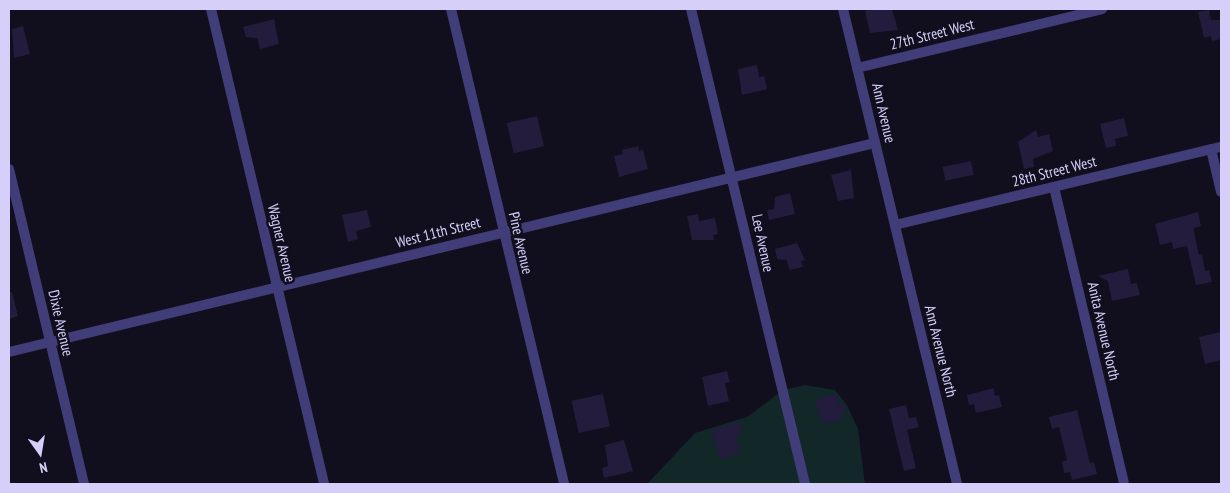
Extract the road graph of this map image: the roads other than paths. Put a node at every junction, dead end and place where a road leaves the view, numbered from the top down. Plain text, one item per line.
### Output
1 (211, 9) edge
2 (451, 9) edge
3 (692, 9) edge
4 (843, 9) edge
5 (1102, 9) edge
6 (857, 68) junction
7 (875, 143) junction
8 (1216, 148) edge
9 (9, 169) edge
10 (734, 177) junction
11 (1054, 187) junction
12 (1221, 192) edge
13 (895, 225) junction
14 (503, 232) junction
15 (277, 287) junction
16 (50, 342) junction
17 (9, 352) edge
18 (1124, 482) dead end
19 (84, 484) edge
20 (324, 484) edge
21 (564, 484) edge
22 (805, 484) edge
23 (957, 484) edge

1 - 15 street, Wagner Avenue
2 - 14 street, Pine Avenue
3 - 10 street, Lee Avenue
4 - 6 street, Ann Avenue
5 - 6 street, 27th Street West
6 - 7 street, Ann Avenue
7 - 10 street, West 11th Street
7 - 13 street, Ann Avenue
8 - 11 street, 28th Street West
8 - 12 street
9 - 16 street, Dixie Avenue
10 - 14 street, West 11th Street
10 - 22 street, Lee Avenue
11 - 13 street, 28th Street West
11 - 18 street, Anita Avenue North
13 - 23 street, Ann Avenue North
14 - 15 street, West 11th Street
14 - 21 street, Pine Avenue
15 - 16 street, West 11th Street
15 - 20 street, Wagner Avenue
16 - 17 street, West 11th Street
16 - 19 street, Dixie Avenue

